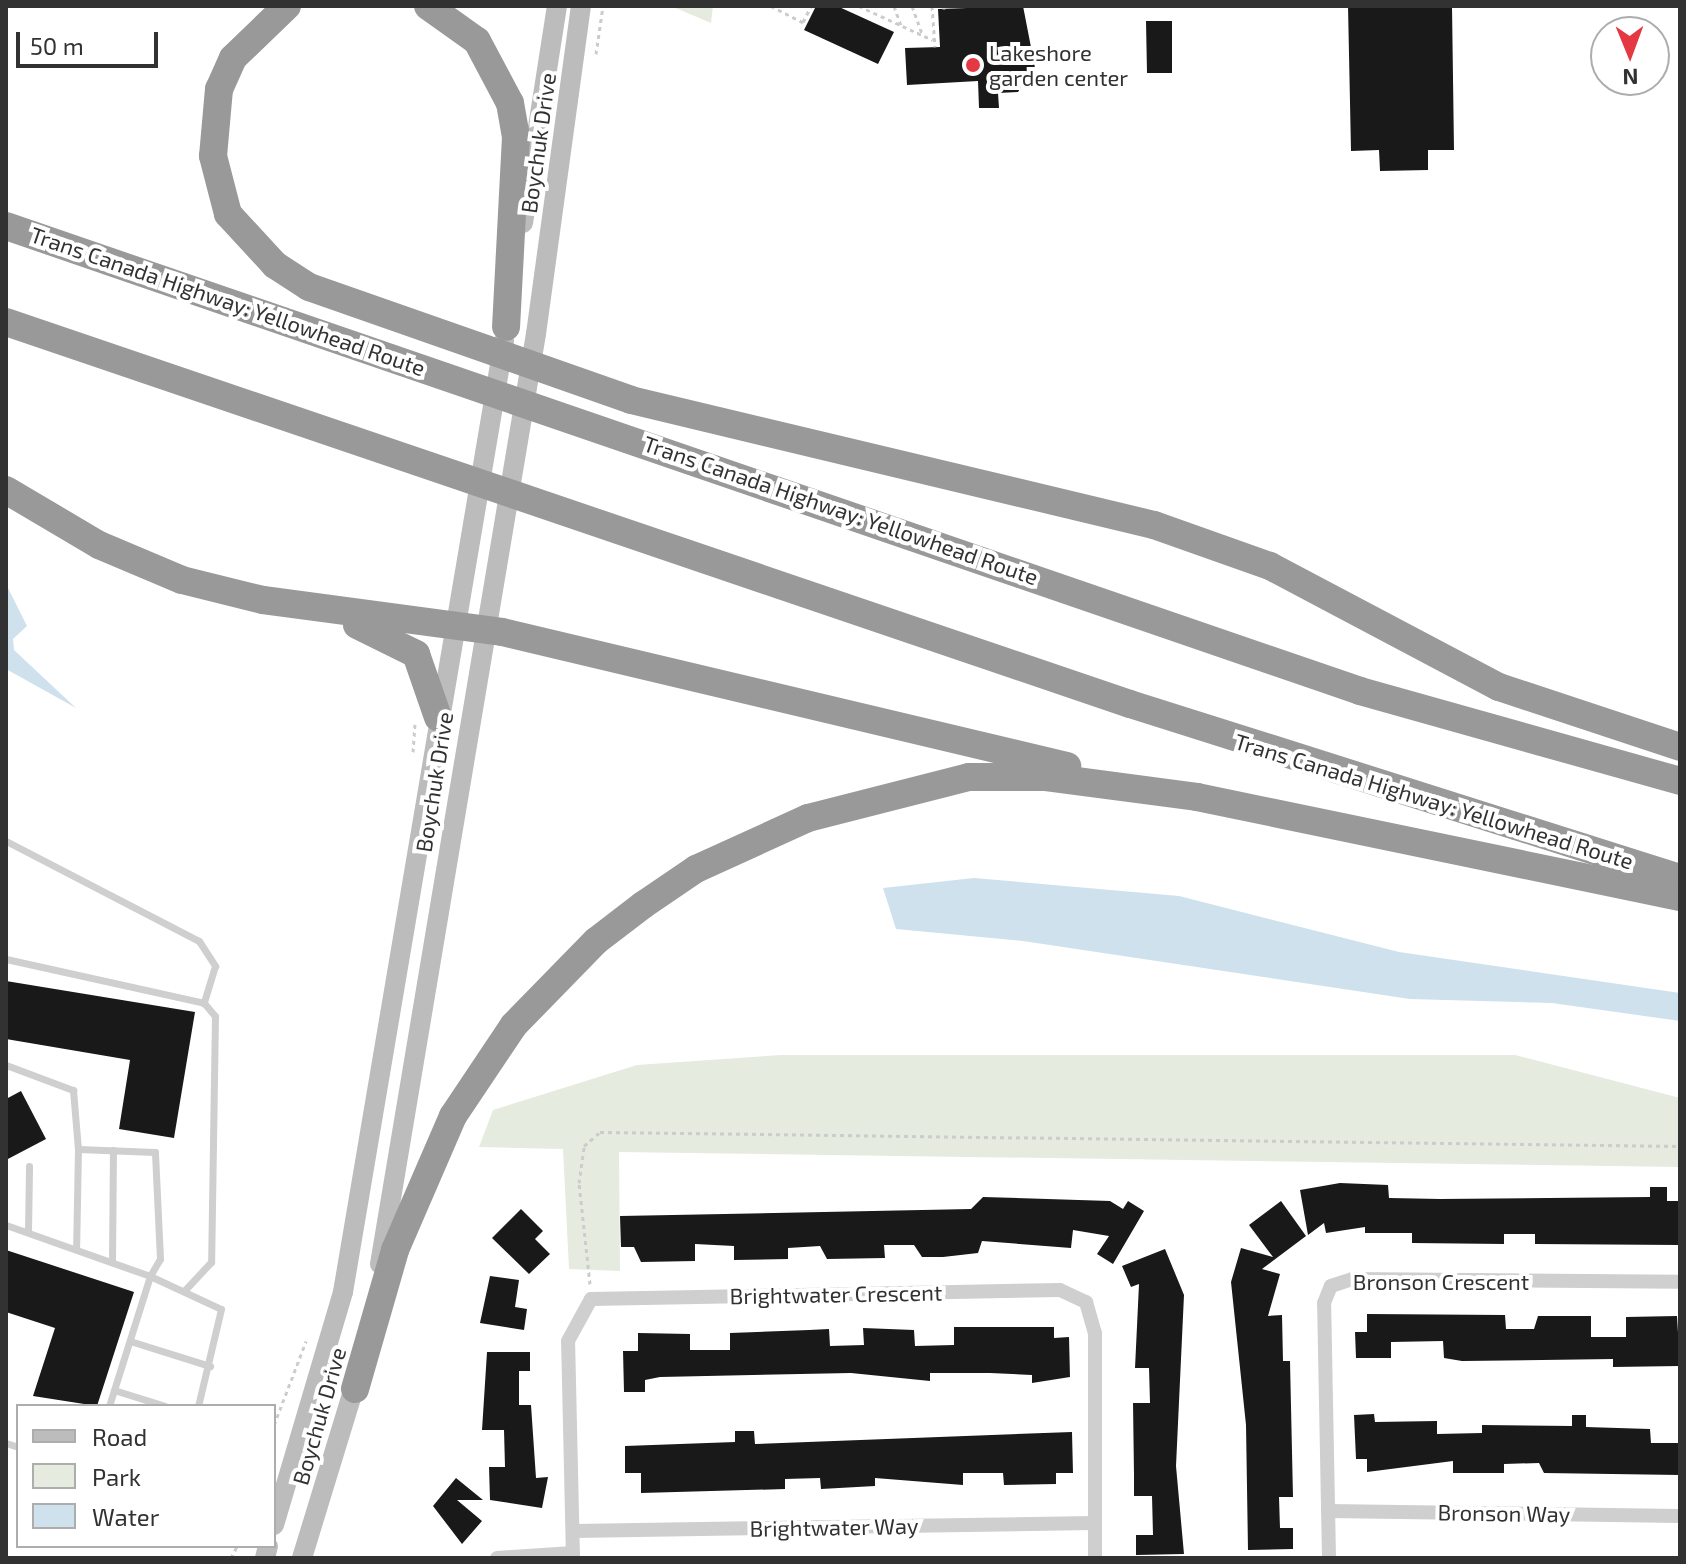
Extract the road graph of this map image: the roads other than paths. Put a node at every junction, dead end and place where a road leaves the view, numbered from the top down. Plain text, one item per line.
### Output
1 (285, 6) edge
2 (428, 6) edge
3 (557, 6) edge
4 (581, 6) edge
5 (6, 226) edge
6 (6, 322) edge
7 (506, 327) junction
8 (6, 490) edge
9 (263, 600) junction
10 (453, 626) junction
11 (484, 629) junction
12 (438, 717) junction
13 (1680, 747) edge
14 (1680, 781) edge
15 (1197, 797) junction
16 (6, 841) edge
17 (1680, 878) edge
18 (1680, 897) edge
19 (6, 959) edge
20 (204, 1003) junction
21 (6, 1065) edge
22 (78, 1149) junction
23 (113, 1150) junction
24 (29, 1166) dead end
25 (6, 1225) edge
26 (28, 1232) junction
27 (76, 1249) junction
28 (112, 1262) junction
29 (150, 1276) junction
30 (1680, 1282) edge
31 (184, 1291) junction
32 (130, 1341) junction
33 (210, 1366) junction
34 (355, 1389) junction
35 (114, 1390) junction
36 (110, 1404) edge
37 (159, 1404) edge
38 (199, 1404) edge
39 (1328, 1511) junction
40 (1680, 1516) edge
41 (276, 1518) edge
42 (1094, 1523) junction
43 (574, 1531) junction
44 (573, 1556) edge
45 (302, 1558) edge
46 (497, 1558) edge
47 (1095, 1558) edge
48 (1329, 1558) edge

1 - 13 highway
2 - 7 highway
3 - 7 main road, Boychuk Drive
4 - 11 main road, Boychuk Drive
5 - 14 highway, Trans Canada Highway: Yellowhead Route
6 - 17 highway, Trans Canada Highway: Yellowhead Route
7 - 10 main road, Boychuk Drive
8 - 9 highway
9 - 10 highway
9 - 12 highway
10 - 11 highway
10 - 12 main road, Boychuk Drive
11 - 15 highway
11 - 34 main road, Boychuk Drive
12 - 41 main road, Boychuk Drive
15 - 18 highway
15 - 34 highway
16 - 20 lane
19 - 20 lane
20 - 31 lane
21 - 22 lane
22 - 23 lane
22 - 27 lane
23 - 28 lane
23 - 29 lane
24 - 26 lane
25 - 26 lane
26 - 27 lane
27 - 28 lane
28 - 29 lane
29 - 31 lane
29 - 32 lane
30 - 39 street, Bronson Crescent
31 - 33 lane
32 - 33 lane
32 - 35 lane
33 - 38 lane
34 - 45 main road, Boychuk Drive
35 - 36 lane
35 - 37 lane
39 - 40 street, Bronson Way
39 - 48 street, Bronson Crescent
42 - 43 street, Brightwater Way
42 - 43 street, Brightwater Crescent
42 - 47 street, Brightwater Crescent
43 - 44 street, Brightwater Crescent
44 - 46 street

